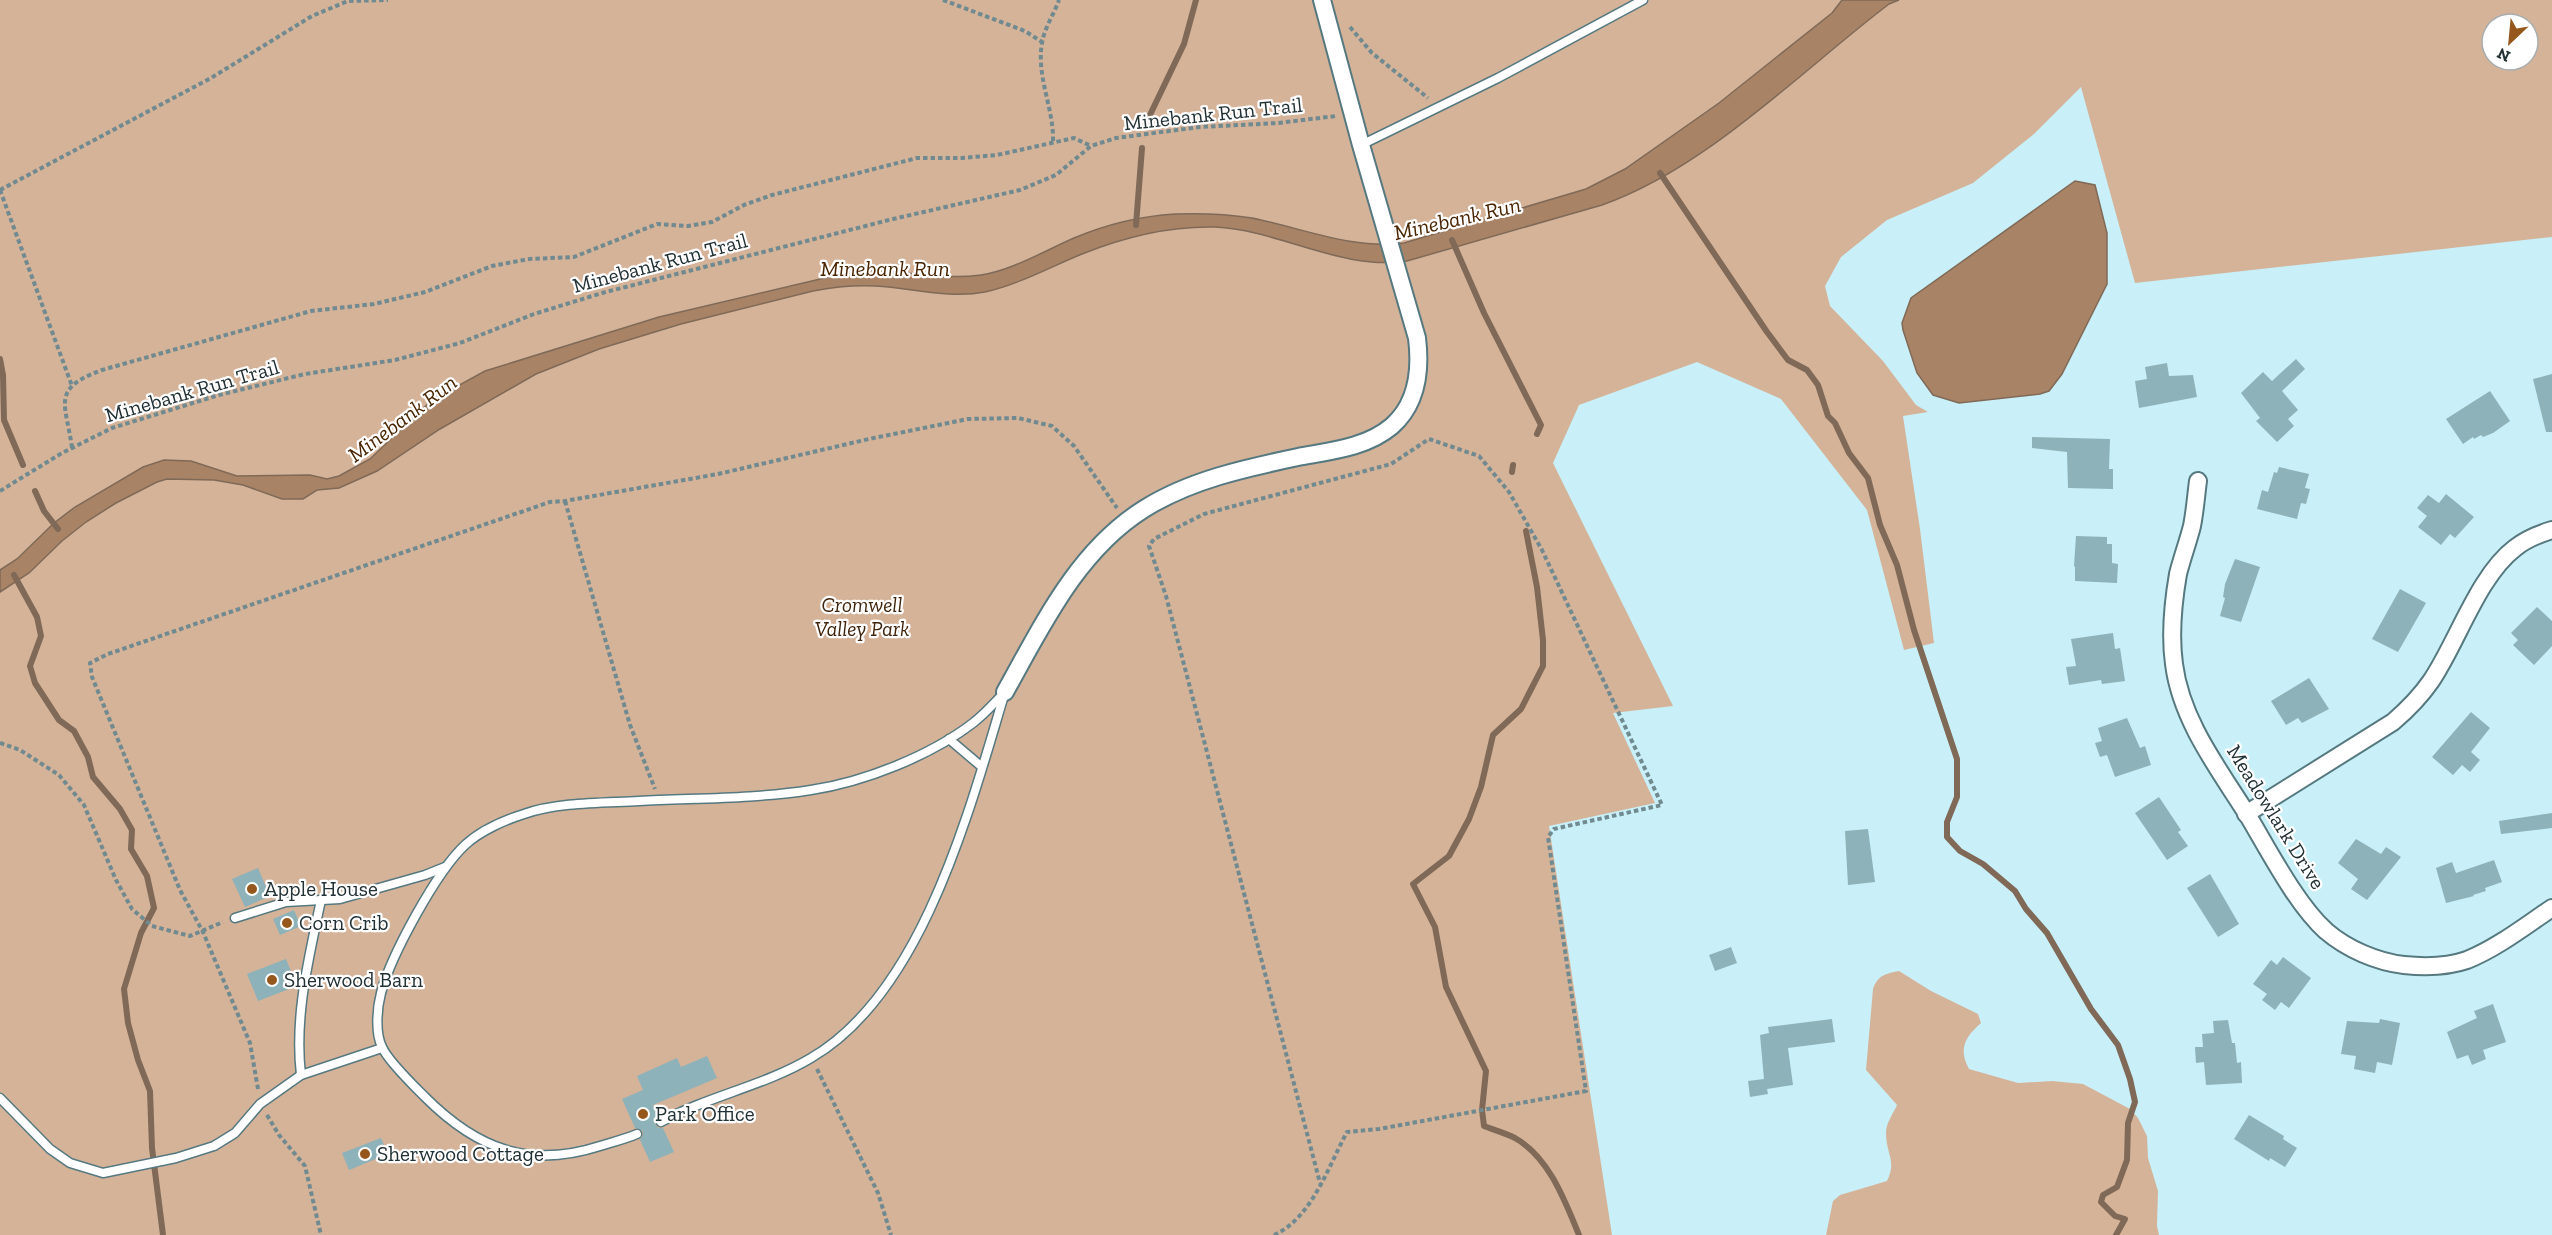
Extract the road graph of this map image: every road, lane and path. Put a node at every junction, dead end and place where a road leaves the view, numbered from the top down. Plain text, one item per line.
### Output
1 (388, 0) edge
2 (943, 0) edge
3 (1059, 0) edge
4 (1322, 0) edge
5 (1643, 0) edge
6 (1347, 19) dead end
7 (1042, 42) junction
8 (1439, 94) dead end
9 (1339, 115) dead end
10 (1053, 141) junction
11 (1361, 145) junction
12 (1091, 146) junction
13 (0, 190) edge
14 (72, 386) junction
15 (72, 448) junction
16 (2198, 481) dead end
17 (0, 491) edge
18 (565, 501) junction
19 (1127, 523) junction
20 (2552, 530) edge
21 (1005, 692) junction
22 (949, 739) junction
23 (0, 743) edge
24 (982, 767) junction
25 (659, 800) junction
26 (2246, 814) junction
27 (445, 867) junction
28 (321, 900) junction
29 (2552, 908) edge
30 (235, 918) joint
31 (203, 933) junction
32 (382, 1048) junction
33 (812, 1058) junction
34 (301, 1075) junction
35 (0, 1098) edge
36 (260, 1104) junction
37 (661, 1122) dead end
38 (637, 1134) dead end
39 (1320, 1183) junction
40 (321, 1235) edge
41 (891, 1235) edge
42 (1274, 1235) edge

1 - 13 path
2 - 7 path
3 - 7 path
4 - 11 street
5 - 11 lane
6 - 8 path
7 - 10 path
9 - 12 path, Minebank Run Trail
10 - 12 path
10 - 14 path
11 - 19 street
12 - 15 path, Minebank Run Trail
13 - 14 path
14 - 15 path
15 - 17 path, Minebank Run Trail
16 - 26 street, Meadowlark Drive
18 - 19 path
18 - 25 path
18 - 31 path
19 - 21 street
20 - 26 street
21 - 22 lane
21 - 24 lane
22 - 24 lane
22 - 25 lane
23 - 31 path
24 - 33 lane
25 - 27 lane
26 - 29 street, Meadowlark Drive
27 - 28 lane
27 - 32 lane
28 - 30 lane
28 - 34 lane
30 - 31 path
31 - 36 path
32 - 34 lane
32 - 38 lane
33 - 37 lane
33 - 41 path
34 - 36 lane
35 - 36 lane
36 - 40 path
39 - 39 path
39 - 42 path

